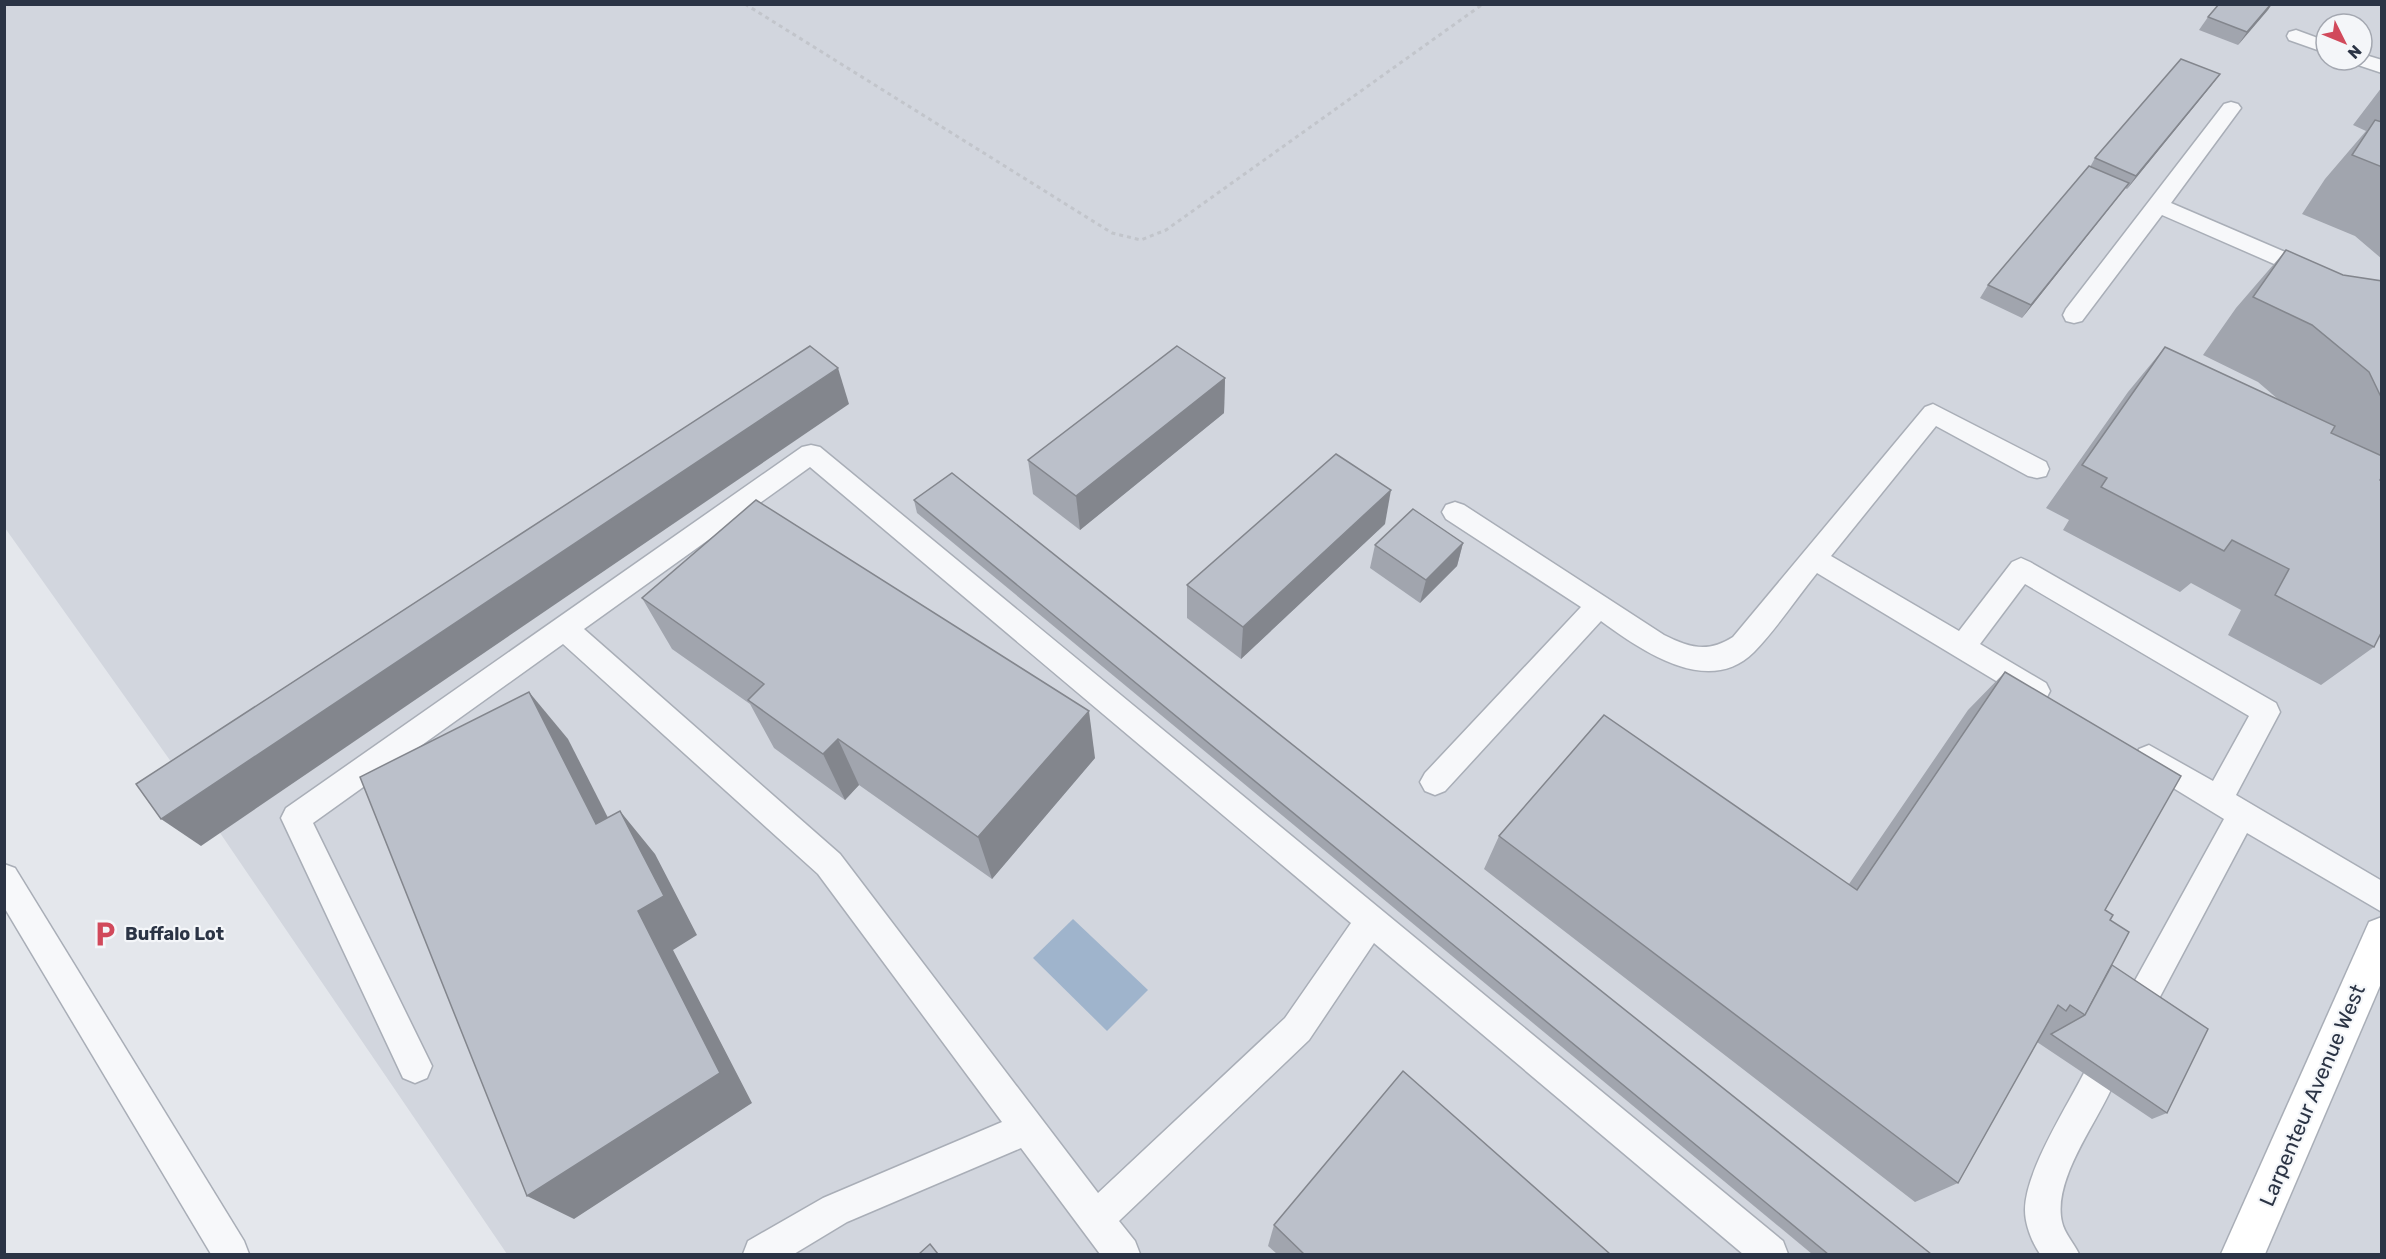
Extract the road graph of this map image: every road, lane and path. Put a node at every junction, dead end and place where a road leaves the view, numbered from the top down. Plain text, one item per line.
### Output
1 (745, 4) edge
2 (756, 4) edge
3 (1483, 4) edge
4 (750, 7) junction
5 (2296, 36) dead end
6 (2314, 43) edge
7 (2231, 108) dead end
8 (2158, 205) junction
9 (2328, 279) edge
10 (2074, 315) dead end
11 (2037, 469) dead end
12 (1455, 512) dead end
13 (1814, 558) junction
14 (1599, 605) junction
15 (564, 628) junction
16 (1962, 647) junction
17 (2054, 702) edge
18 (2126, 745) edge
19 (1435, 782) dead end
20 (2230, 807) junction
21 (4, 878) edge
22 (2382, 898) edge
23 (1370, 922) junction
24 (2382, 934) edge
25 (2143, 997) edge
26 (415, 1066) dead end
27 (2096, 1084) dead end
28 (1028, 1128) junction
29 (1096, 1219) junction
30 (231, 1254) edge
31 (761, 1254) edge
32 (1122, 1254) edge
33 (1770, 1254) edge
34 (2061, 1254) edge
35 (2243, 1254) edge

1 - 4 path
2 - 4 path
3 - 4 path
5 - 6 lane
7 - 8 lane
8 - 9 lane
8 - 10 lane
11 - 13 lane
12 - 14 lane
13 - 14 lane
13 - 16 lane
14 - 19 lane
15 - 23 lane
15 - 26 lane
15 - 28 lane
16 - 17 lane
16 - 20 lane
18 - 20 lane
20 - 22 lane
20 - 25 lane
21 - 30 lane
23 - 29 lane
23 - 33 lane
24 - 35 main road, Larpenteur Avenue West
27 - 34 lane
28 - 29 lane
28 - 31 lane
29 - 32 lane

